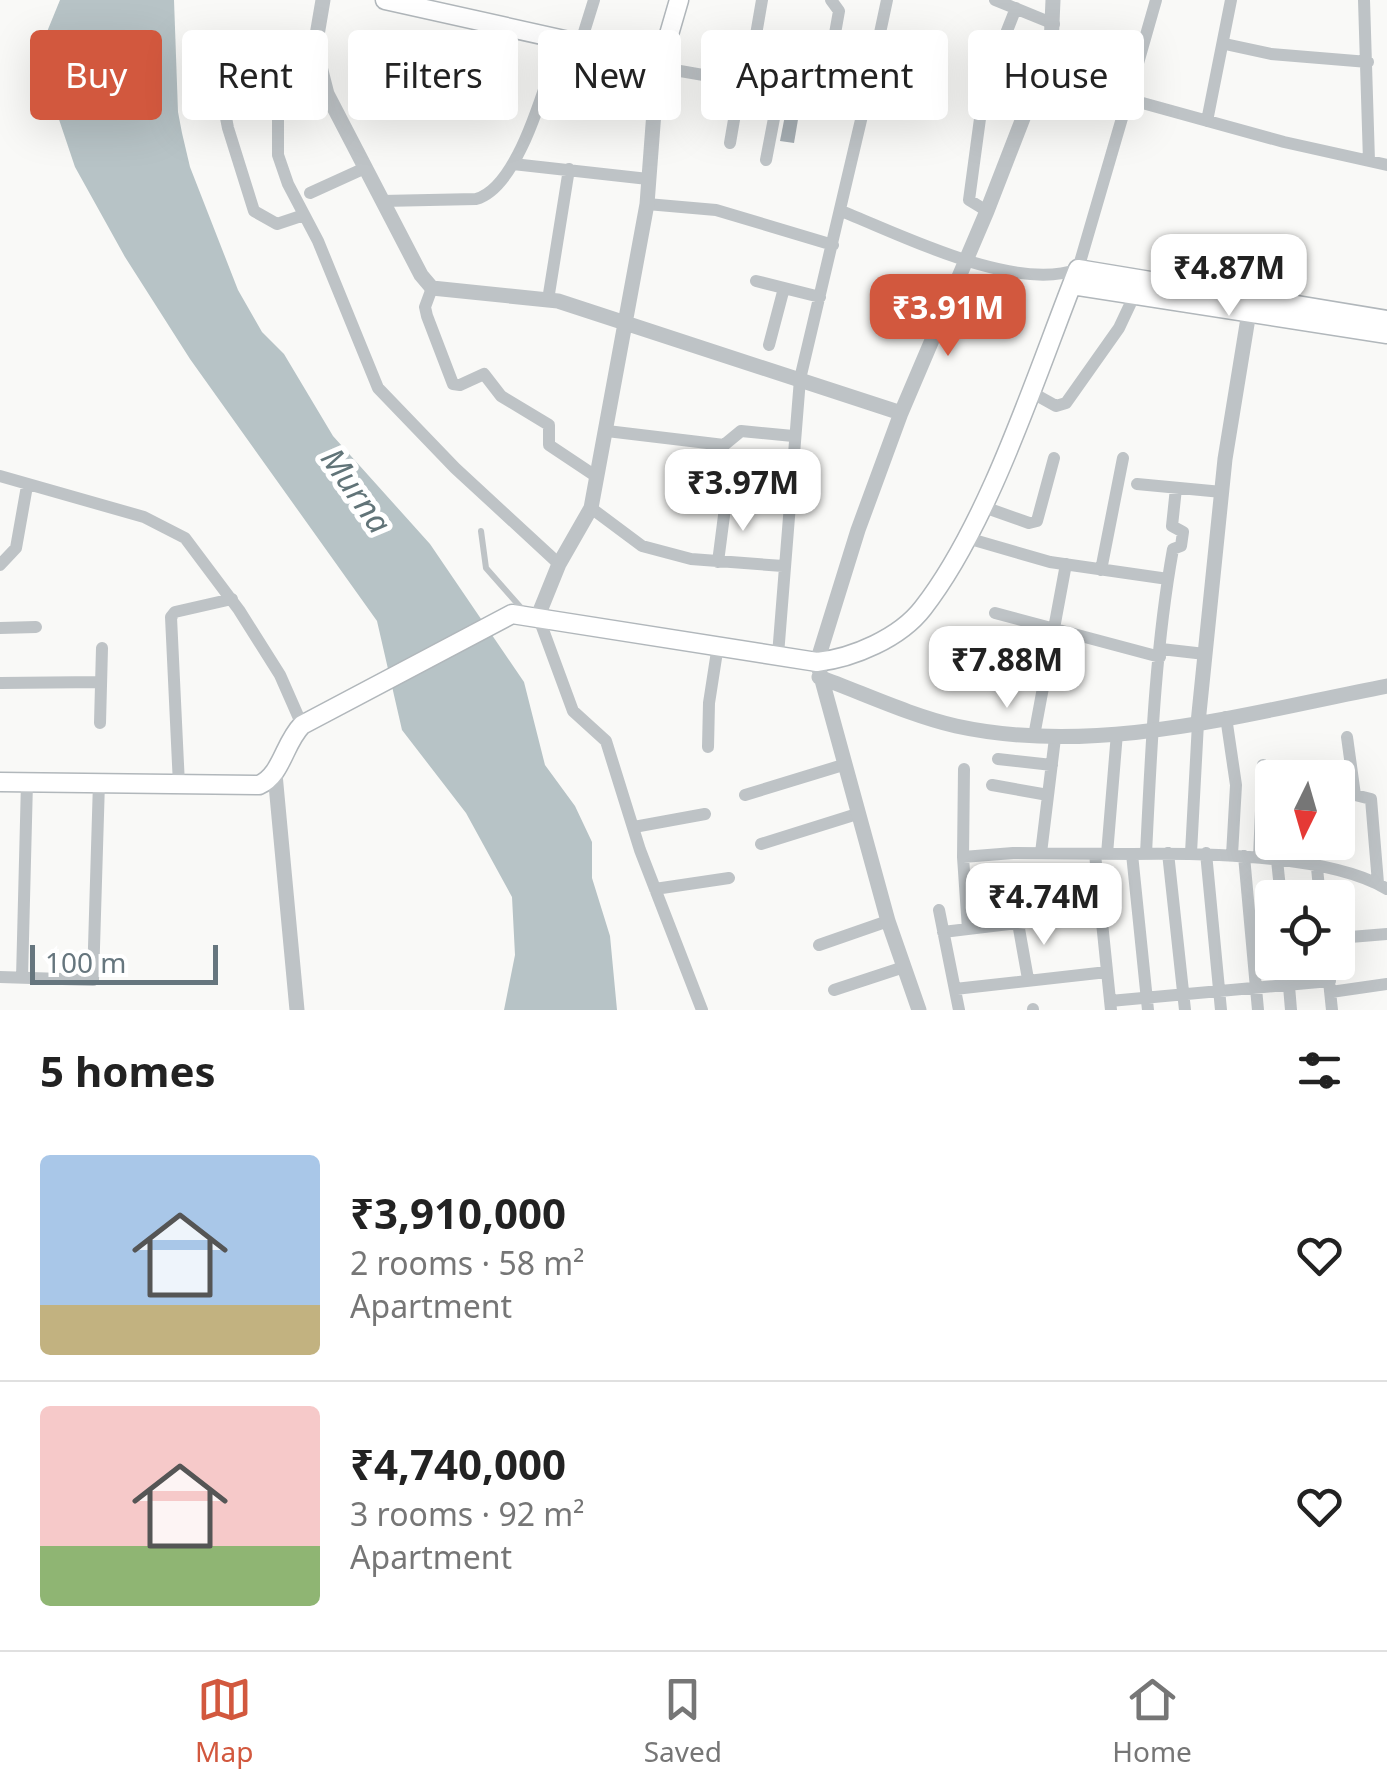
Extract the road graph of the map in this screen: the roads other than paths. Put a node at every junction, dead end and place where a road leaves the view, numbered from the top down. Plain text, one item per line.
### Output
1 (322, 0) edge
2 (385, 0) edge
3 (594, 0) edge
4 (679, 0) edge
5 (762, 0) edge
6 (831, 0) edge
7 (888, 0) edge
8 (994, 0) edge
9 (1053, 0) edge
10 (1156, 0) edge
11 (1232, 0) edge
12 (1364, 0) edge
13 (1016, 8) junction
14 (1054, 24) junction
15 (585, 30) edge
16 (671, 30) edge
17 (756, 30) edge
18 (836, 30) edge
19 (882, 30) edge
20 (1053, 30) edge
21 (538, 36) edge
22 (1144, 43) edge
23 (1224, 44) junction
24 (1368, 62) junction
25 (538, 99) edge
26 (1144, 103) edge
27 (226, 120) edge
28 (277, 120) edge
29 (653, 120) edge
30 (735, 120) edge
31 (774, 120) edge
32 (862, 120) edge
33 (1022, 120) edge
34 (1121, 120) edge
35 (1208, 121) junction
36 (730, 143) dead end
37 (766, 160) dead end
38 (1369, 161) junction
39 (513, 164) junction
40 (1387, 165) edge
41 (364, 168) junction
42 (569, 170) junction
43 (648, 178) junction
44 (310, 192) dead end
45 (382, 200) junction
46 (647, 204) junction
47 (841, 211) junction
48 (987, 211) junction
49 (304, 215) junction
50 (833, 245) junction
51 (966, 260) junction
52 (1070, 277) junction
53 (756, 281) dead end
54 (432, 288) junction
55 (784, 288) junction
56 (1135, 294) junction
57 (820, 296) junction
58 (548, 300) junction
59 (1248, 312) junction
60 (1387, 320) edge
61 (626, 325) junction
62 (1387, 334) edge
63 (768, 345) dead end
64 (800, 379) junction
65 (1029, 391) junction
66 (900, 414) junction
67 (606, 431) junction
68 (793, 436) junction
69 (1054, 458) dead end
70 (1123, 458) dead end
71 (0, 476) edge
72 (598, 476) junction
73 (1136, 484) dead end
74 (26, 486) junction
75 (1176, 488) junction
76 (1222, 492) junction
77 (726, 500) dead end
78 (981, 506) junction
79 (591, 508) junction
80 (482, 531) dead end
81 (966, 538) junction
82 (718, 562) junction
83 (559, 564) junction
84 (1066, 564) junction
85 (0, 565) edge
86 (783, 566) junction
87 (1101, 570) junction
88 (1168, 579) junction
89 (232, 599) junction
90 (995, 613) dead end
91 (526, 615) junction
92 (36, 627) dead end
93 (0, 628) edge
94 (1054, 630) junction
95 (718, 646) junction
96 (102, 648) dead end
97 (1160, 653) junction
98 (1205, 654) junction
99 (778, 655) junction
100 (818, 669) junction
101 (101, 682) junction
102 (0, 683) edge
103 (1387, 686) edge
104 (1226, 717) junction
105 (1198, 722) junction
106 (100, 723) dead end
107 (302, 725) junction
108 (1152, 728) junction
109 (1117, 733) junction
110 (1034, 736) junction
111 (1055, 738) junction
112 (1347, 738) dead end
113 (708, 747) dead end
114 (998, 759) dead end
115 (844, 765) junction
116 (1052, 765) junction
117 (964, 769) dead end
118 (274, 774) junction
119 (0, 782) edge
120 (27, 782) junction
121 (98, 782) junction
122 (179, 786) junction
123 (992, 786) dead end
124 (745, 795) dead end
125 (1048, 795) junction
126 (705, 814) dead end
127 (857, 814) junction
128 (634, 827) junction
129 (761, 844) dead end
130 (1041, 853) junction
131 (1190, 853) junction
132 (1206, 853) junction
133 (1101, 854) junction
134 (1140, 854) junction
135 (1168, 854) junction
136 (1238, 856) junction
137 (963, 857) junction
138 (1255, 857) edge
139 (1277, 860) joint
140 (1317, 868) junction
141 (729, 878) dead end
142 (1279, 880) edge
143 (1318, 880) edge
144 (1382, 886) edge
145 (656, 890) junction
146 (939, 910) dead end
147 (1101, 913) junction
148 (888, 921) junction
149 (1018, 923) junction
150 (968, 929) junction
151 (943, 932) junction
152 (1387, 934) edge
153 (1355, 937) edge
154 (819, 945) dead end
155 (904, 967) junction
156 (1107, 972) junction
157 (0, 976) edge
158 (22, 978) junction
159 (1028, 980) junction
160 (1288, 980) edge
161 (1329, 980) edge
162 (1387, 984) edge
163 (1289, 985) junction
164 (1330, 987) junction
165 (1257, 988) junction
166 (954, 989) junction
167 (834, 990) dead end
168 (1219, 992) junction
169 (1184, 1003) edge
170 (1111, 1005) edge
171 (1147, 1005) edge
172 (297, 1010) edge
173 (702, 1010) edge
174 (919, 1010) edge
175 (958, 1010) edge
176 (1220, 1010) edge
177 (1258, 1010) edge
178 (1291, 1010) edge
179 (1332, 1010) edge

1 - 41 street
2 - 21 main road
3 - 15 street
4 - 16 main road
5 - 17 street
6 - 18 street
7 - 19 street
8 - 13 street
9 - 14 street
10 - 22 street
11 - 23 street
12 - 24 street
13 - 14 street
13 - 48 street
14 - 20 street
23 - 24 street
23 - 35 street
24 - 38 street
25 - 39 street
26 - 35 street
27 - 49 street
28 - 49 street
29 - 43 street
30 - 36 street
31 - 37 street
32 - 47 street
33 - 48 street
34 - 52 street
35 - 38 street
38 - 40 street
39 - 42 street
39 - 45 street
41 - 44 street
41 - 45 street
42 - 43 street
42 - 58 street
43 - 46 street
45 - 54 street
46 - 50 street
46 - 61 street
47 - 50 street
47 - 51 street
48 - 51 street
49 - 83 street
50 - 57 street
51 - 52 street
51 - 66 street
52 - 56 main road
52 - 60 main road
52 - 65 main road
53 - 55 street
54 - 58 street
54 - 72 street
55 - 57 street
55 - 63 street
56 - 59 main road
56 - 65 street
57 - 64 street
58 - 61 street
59 - 62 main road
59 - 76 street
61 - 64 street
61 - 67 street
64 - 66 street
64 - 68 street
65 - 78 main road
66 - 100 street
67 - 68 street
67 - 72 street
68 - 86 street
69 - 78 street
70 - 87 street
71 - 74 street
72 - 79 street
73 - 75 street
74 - 85 street
74 - 89 street
75 - 76 street
75 - 88 street
76 - 98 street
77 - 82 street
78 - 81 main road
79 - 82 street
79 - 83 street
80 - 91 lane
81 - 84 street
81 - 100 main road
82 - 86 street
83 - 91 street
84 - 87 street
84 - 94 street
86 - 99 street
87 - 88 street
88 - 97 street
89 - 107 street
89 - 122 street
90 - 94 street
91 - 95 main road
91 - 107 main road
91 - 128 street
92 - 93 street
94 - 97 street
94 - 110 street
95 - 99 main road
95 - 113 street
96 - 101 street
97 - 98 street
97 - 108 street
98 - 105 street
99 - 100 main road
100 - 110 street
100 - 115 street
101 - 102 street
101 - 106 street
103 - 104 street
104 - 105 street
104 - 136 street
105 - 108 street
105 - 131 street
107 - 118 main road
108 - 109 street
108 - 134 street
109 - 111 street
109 - 133 street
110 - 111 street
111 - 116 street
112 - 144 street
114 - 116 street
115 - 124 street
115 - 127 street
116 - 125 street
117 - 137 street
118 - 122 main road
118 - 172 street
119 - 120 main road
120 - 121 main road
120 - 158 street
121 - 122 main road
121 - 158 street
123 - 125 street
125 - 130 street
126 - 128 street
127 - 129 street
127 - 148 street
128 - 145 street
130 - 133 street
130 - 137 street
131 - 132 street
131 - 135 street
132 - 136 street
132 - 168 street
133 - 134 street
133 - 147 street
134 - 135 street
134 - 171 street
135 - 169 street
136 - 138 street
136 - 165 street
137 - 150 street
139 - 140 street
139 - 142 street
140 - 143 street
140 - 144 street
141 - 145 street
145 - 173 street
146 - 151 street
147 - 149 street
147 - 156 street
148 - 154 street
148 - 155 street
149 - 150 street
149 - 159 street
150 - 151 street
151 - 166 street
152 - 153 street
155 - 167 street
155 - 174 street
156 - 159 street
156 - 170 street
157 - 158 street
159 - 166 street
160 - 163 street
161 - 164 street
162 - 164 street
163 - 164 street
163 - 165 street
163 - 178 street
164 - 179 street
165 - 168 street
165 - 177 street
166 - 175 street
168 - 169 street
168 - 176 street
169 - 171 street
170 - 171 street

